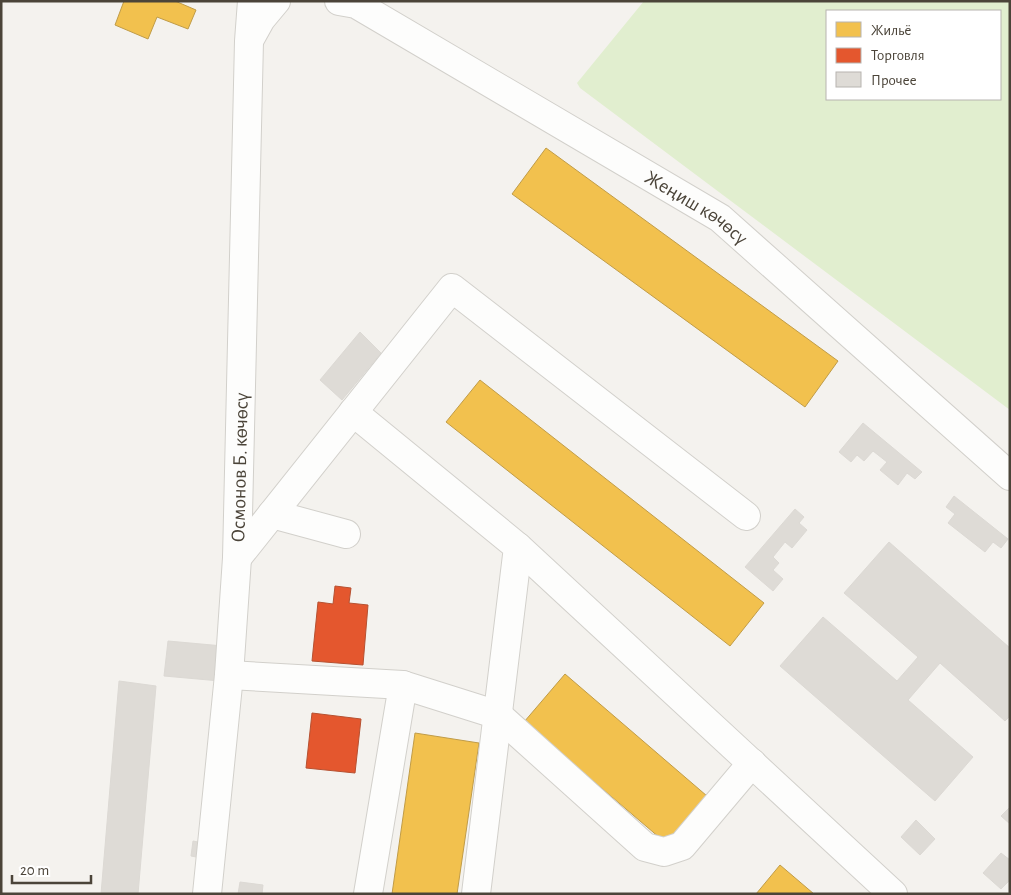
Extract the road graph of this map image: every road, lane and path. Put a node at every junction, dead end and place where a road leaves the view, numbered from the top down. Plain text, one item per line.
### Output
1 (252, 1) edge
2 (276, 1) edge
3 (339, 1) edge
4 (249, 40) junction
5 (353, 412) junction
6 (1010, 476) edge
7 (272, 514) junction
8 (746, 516) dead end
9 (346, 534) dead end
10 (518, 546) junction
11 (237, 558) junction
12 (229, 675) junction
13 (403, 685) junction
14 (498, 715) junction
15 (752, 763) junction
16 (207, 894) edge
17 (368, 894) edge
18 (476, 894) edge
19 (893, 894) edge

1 - 4 street
2 - 4 street
3 - 6 street, Жеңиш көчөсү
4 - 11 street, Осмонов Б. көчөсү
5 - 7 street
5 - 8 street
5 - 10 street
7 - 9 street
7 - 11 street
10 - 14 street
10 - 15 street
11 - 12 street, Осмонов Б. көчөсү
12 - 13 street
12 - 16 street, Осмонов Б. көчөсү
13 - 14 street
13 - 17 street
14 - 15 street
14 - 18 street
15 - 19 street

